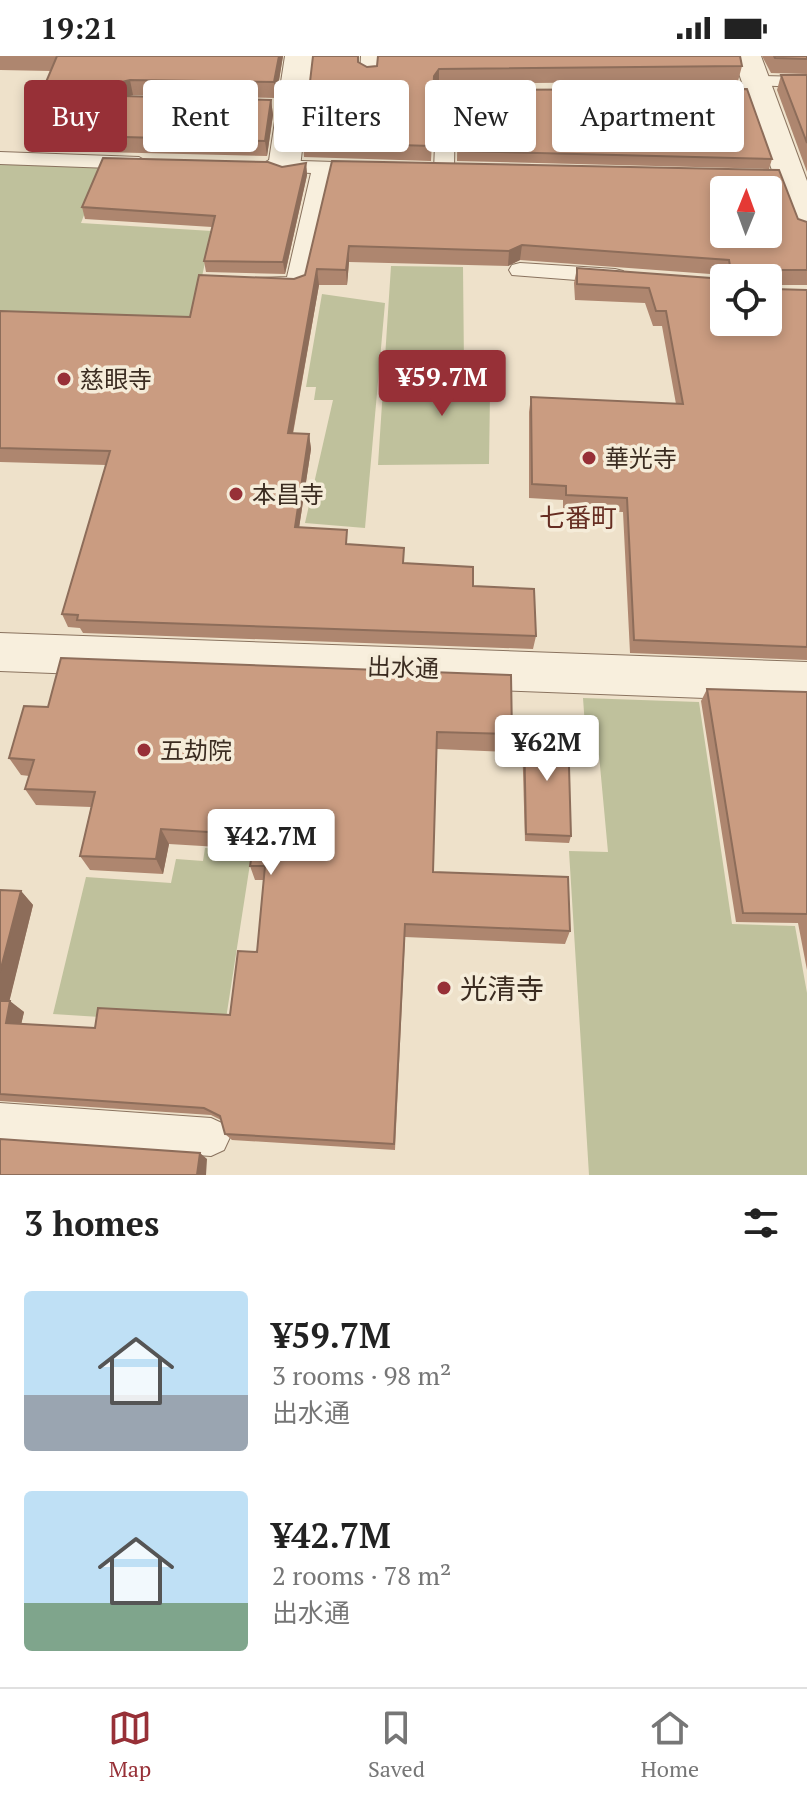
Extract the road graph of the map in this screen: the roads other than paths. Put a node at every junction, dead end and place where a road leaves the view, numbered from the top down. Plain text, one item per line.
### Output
1 (299, 56) edge
2 (370, 56) edge
3 (369, 75) edge
4 (752, 79) edge
5 (807, 82) edge
6 (445, 152) edge
7 (0, 158) edge
8 (158, 163) edge
9 (253, 166) edge
10 (284, 167) junction
11 (322, 168) junction
12 (383, 169) edge
13 (445, 171) edge
14 (789, 172) edge
15 (807, 226) edge
16 (520, 270) dead end
17 (638, 278) edge
18 (237, 282) edge
19 (0, 652) edge
20 (807, 682) edge
21 (0, 1122) edge
22 (211, 1137) edge

1 - 10 street
2 - 3 lane
4 - 5 lane
4 - 14 street
6 - 13 lane
7 - 8 lane
9 - 10 lane
10 - 11 lane
11 - 12 lane
11 - 18 lane
14 - 15 street
16 - 17 lane
19 - 20 street, 出水通
21 - 22 lane

